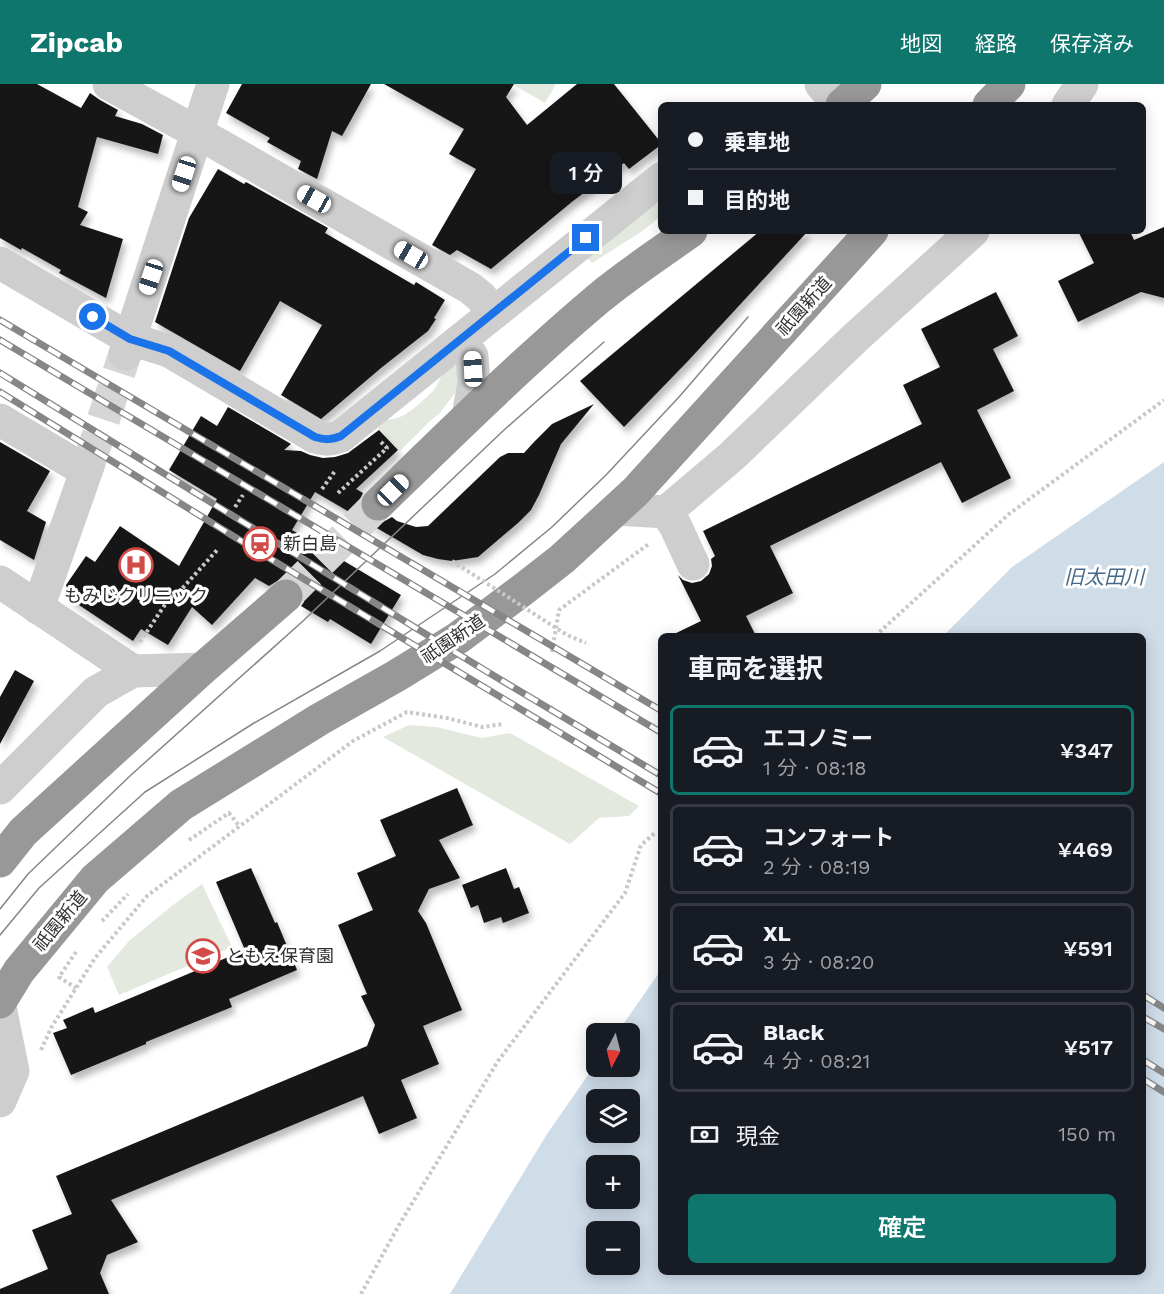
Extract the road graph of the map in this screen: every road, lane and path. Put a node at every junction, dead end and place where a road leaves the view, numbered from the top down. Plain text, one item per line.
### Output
1 (109, 84) edge
2 (213, 84) edge
3 (821, 84) edge
4 (866, 84) edge
5 (1009, 84) edge
6 (1082, 84) edge
7 (838, 102) edge
8 (845, 102) edge
9 (992, 102) edge
10 (1070, 102) edge
11 (198, 133) junction
12 (654, 188) edge
13 (687, 234) edge
14 (869, 234) edge
15 (963, 234) edge
16 (0, 263) edge
17 (494, 313) junction
18 (460, 341) junction
19 (128, 347) junction
20 (1164, 400) edge
21 (468, 416) junction
22 (0, 420) edge
23 (380, 454) dead end
24 (334, 471) dead end
25 (322, 489) dead end
26 (338, 493) dead end
27 (243, 495) dead end
28 (378, 504) tunnel mouth
29 (235, 507) dead end
30 (617, 509) junction
31 (660, 526) junction
32 (218, 549) dead end
33 (452, 561) dead end
34 (693, 564) dead end
35 (0, 582) edge
36 (180, 591) junction
37 (285, 596) tunnel mouth
38 (188, 598) dead end
39 (38, 608) junction
40 (878, 633) edge
41 (586, 643) dead end
42 (552, 652) dead end
43 (134, 661) junction
44 (202, 669) junction
45 (503, 724) dead end
46 (0, 788) edge
47 (240, 827) junction
48 (656, 832) dead end
49 (185, 844) dead end
50 (0, 861) edge
51 (133, 889) dead end
52 (100, 924) dead end
53 (80, 947) dead end
54 (76, 988) junction
55 (0, 1002) edge
56 (0, 1007) edge
57 (25, 1064) junction
58 (0, 1101) edge
59 (361, 1294) edge

1 - 11 street
2 - 11 street
3 - 7 street
4 - 8 highway
5 - 9 highway
6 - 10 street
11 - 17 street
11 - 19 street
12 - 17 street
13 - 21 highway
14 - 30 highway, 祇園新道
15 - 31 street
16 - 19 street
17 - 18 street
18 - 19 street
18 - 21 street
20 - 40 path
21 - 28 highway
22 - 39 street
23 - 26 path
24 - 25 path
27 - 29 path
30 - 31 street
30 - 55 highway, 祇園新道
31 - 34 street
31 - 42 path
32 - 36 path
33 - 41 path, bridge
35 - 39 street
36 - 38 path
36 - 43 path
37 - 44 highway
39 - 43 street
43 - 44 street
43 - 46 street
44 - 50 highway
45 - 47 path
47 - 49 path
47 - 54 path
48 - 59 path
51 - 52 path
53 - 54 path
54 - 57 path
56 - 57 street
57 - 58 street

